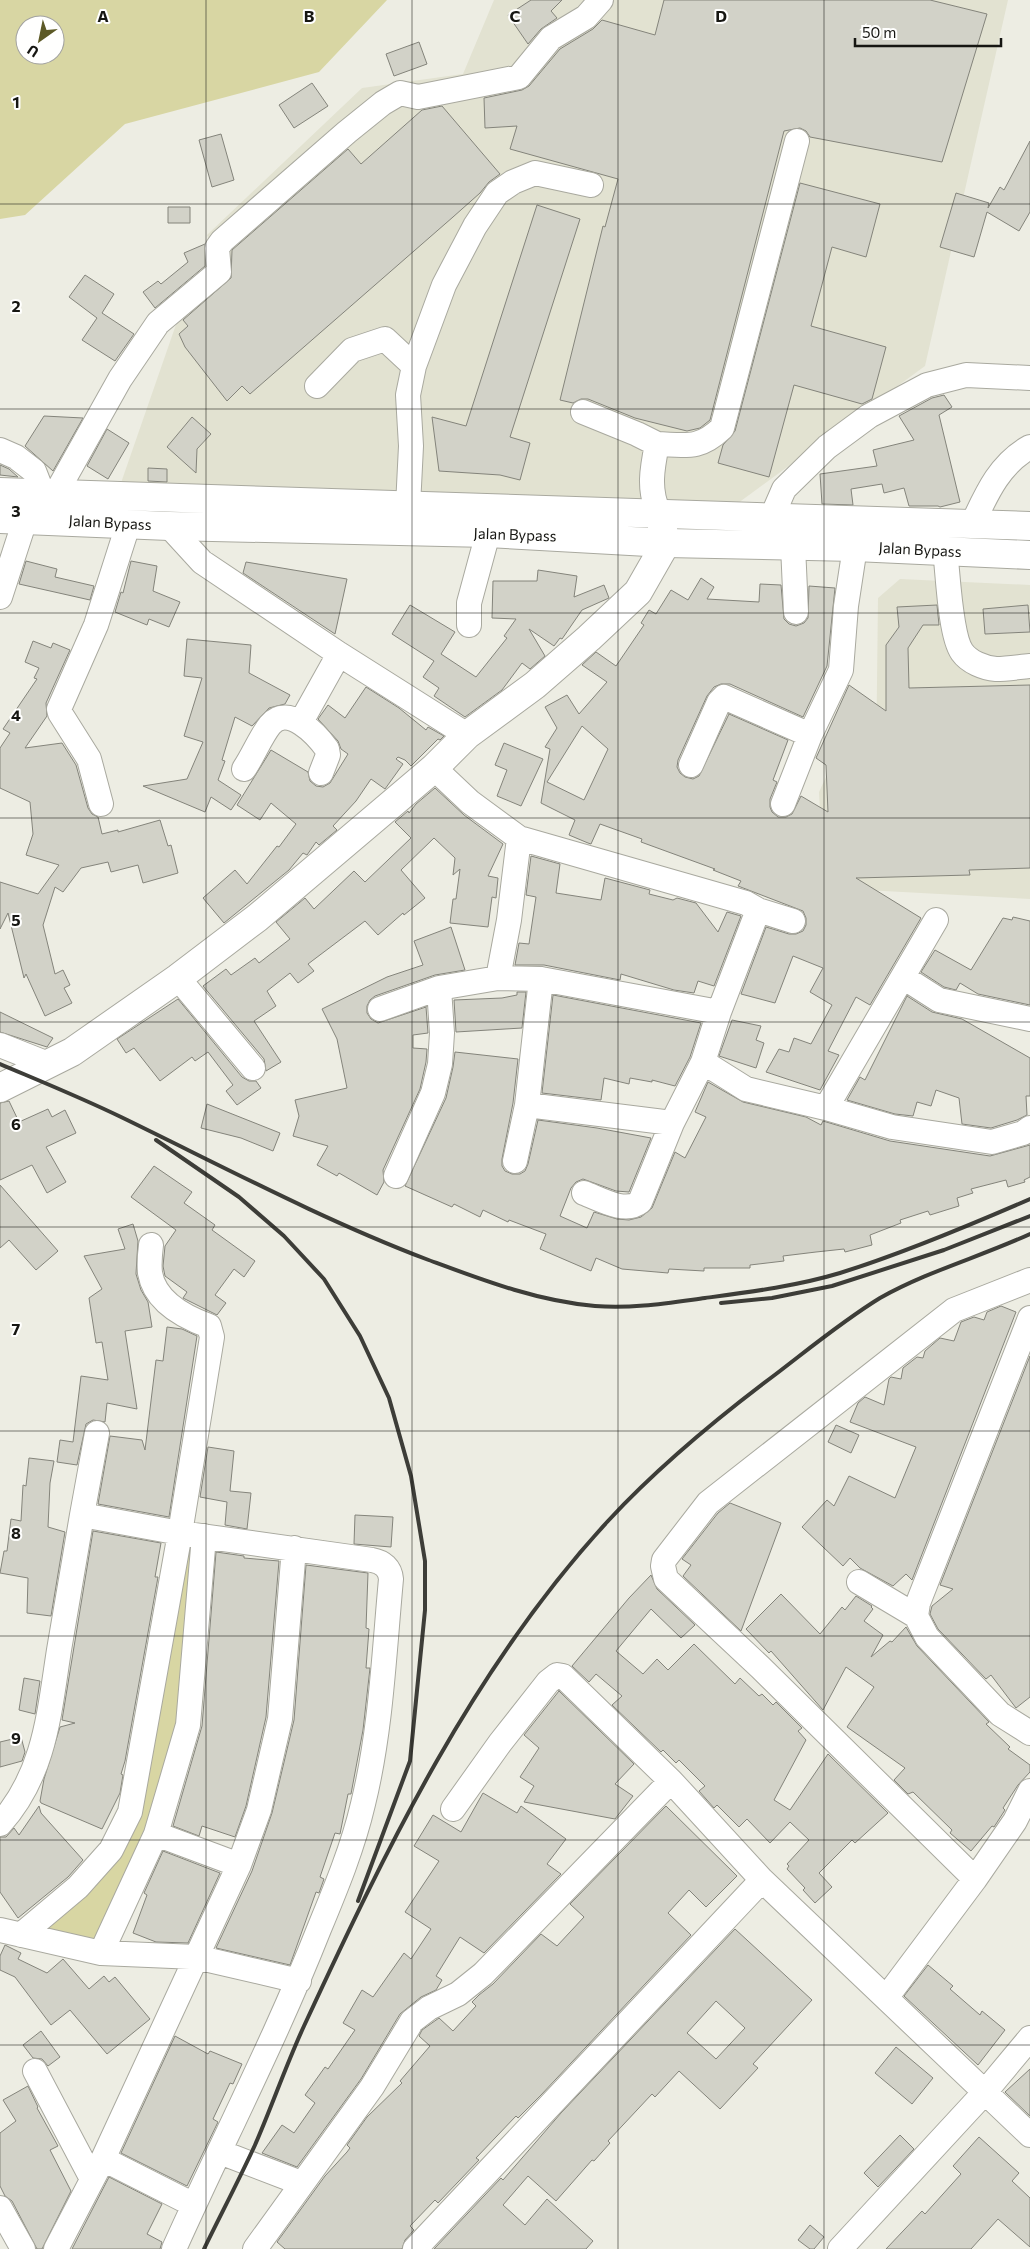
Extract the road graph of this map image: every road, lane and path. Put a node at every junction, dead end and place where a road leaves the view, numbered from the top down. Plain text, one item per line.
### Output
1 (601, 0) edge
2 (797, 141) dead end
3 (591, 185) dead end
4 (414, 366) junction
5 (1030, 378) edge
6 (317, 386) dead end
7 (582, 412) dead end
8 (657, 444) junction
9 (1030, 447) edge
10 (0, 450) edge
11 (0, 492) edge
12 (49, 494) junction
13 (408, 506) junction
14 (659, 513) junction
15 (771, 519) junction
16 (12, 520) edge
17 (128, 525) junction
18 (972, 525) junction
19 (169, 526) junction
20 (1030, 526) edge
21 (488, 533) junction
22 (666, 543) junction
23 (793, 546) junction
24 (855, 547) junction
25 (945, 550) junction
26 (1030, 555) edge
27 (0, 598) edge
28 (796, 612) dead end
29 (469, 625) dead end
30 (339, 654) junction
31 (1030, 666) edge
32 (301, 722) junction
33 (467, 735) junction
34 (810, 735) junction
35 (691, 765) dead end
36 (434, 768) junction
37 (244, 769) dead end
38 (321, 773) dead end
39 (101, 804) dead end
40 (783, 804) dead end
41 (519, 838) junction
42 (758, 910) junction
43 (936, 920) dead end
44 (793, 921) dead end
45 (903, 977) junction
46 (178, 978) junction
47 (498, 978) junction
48 (541, 979) junction
49 (439, 988) junction
50 (380, 1009) dead end
51 (719, 1012) junction
52 (1030, 1019) edge
53 (0, 1045) edge
54 (702, 1062) junction
55 (48, 1064) junction
56 (253, 1068) dead end
57 (2, 1086) edge
58 (527, 1105) junction
59 (826, 1108) junction
60 (672, 1123) junction
61 (1030, 1128) edge
62 (515, 1161) dead end
63 (396, 1176) dead end
64 (584, 1193) dead end
65 (151, 1245) dead end
66 (1030, 1280) edge
67 (1030, 1318) edge
68 (97, 1433) dead end
69 (82, 1515) junction
70 (180, 1533) junction
71 (204, 1536) junction
72 (294, 1548) junction
73 (859, 1582) dead end
74 (916, 1616) junction
75 (1030, 1733) edge
76 (671, 1782) junction
77 (1030, 1791) edge
78 (453, 1809) dead end
79 (0, 1824) edge
80 (156, 1834) junction
81 (239, 1865) junction
82 (975, 1879) junction
83 (762, 1880) junction
84 (7, 1935) edge
85 (101, 1952) junction
86 (196, 1957) junction
87 (299, 1981) junction
88 (886, 1998) junction
89 (1030, 2038) edge
90 (36, 2071) dead end
91 (985, 2092) junction
92 (1030, 2135) edge
93 (220, 2152) junction
94 (98, 2169) junction
95 (300, 2185) junction
96 (194, 2205) junction
97 (0, 2208) edge
98 (23, 2249) edge
99 (56, 2249) edge
100 (174, 2249) edge
101 (254, 2249) edge
102 (415, 2249) edge
103 (840, 2249) edge

1 - 12 street
2 - 8 street
3 - 4 street
4 - 6 street
4 - 13 street
5 - 15 street
7 - 8 street
8 - 14 street
9 - 18 street
10 - 12 street
11 - 12 main road, Jalan Bypass
12 - 13 main road, Jalan Bypass
13 - 14 main road, Jalan Bypass
14 - 15 main road, Jalan Bypass
14 - 22 main road
15 - 18 main road, Jalan Bypass
16 - 17 main road, Jalan Bypass
16 - 27 street
17 - 19 main road, Jalan Bypass
17 - 39 street
18 - 20 main road, Jalan Bypass
19 - 21 main road, Jalan Bypass
19 - 30 street
21 - 22 main road, Jalan Bypass
21 - 29 street
22 - 23 main road, Jalan Bypass
22 - 33 main road
23 - 24 main road, Jalan Bypass
23 - 28 street
24 - 25 main road, Jalan Bypass
24 - 34 street
25 - 26 main road, Jalan Bypass
25 - 31 street
30 - 32 street
30 - 33 street
32 - 37 street
32 - 38 street
33 - 36 main road
34 - 35 street
34 - 40 street
36 - 41 street
36 - 46 main road
41 - 42 street
41 - 47 street
42 - 44 street
42 - 51 street
43 - 45 street
45 - 52 street
45 - 59 street
46 - 55 main road
46 - 56 street
47 - 48 street
47 - 49 street
48 - 51 street
48 - 58 street
49 - 50 street
49 - 63 street
51 - 54 street
53 - 55 street
54 - 59 street
54 - 60 street
55 - 57 main road
58 - 60 street
58 - 62 street
59 - 61 street
60 - 64 street
65 - 70 street
66 - 82 street
67 - 74 street
68 - 69 street
69 - 70 street
69 - 79 street
70 - 71 street
70 - 84 street
71 - 72 street
71 - 80 street
72 - 81 street
72 - 87 street
73 - 74 street
74 - 75 street
76 - 78 street
76 - 83 street
76 - 95 street
77 - 82 street
80 - 81 street
80 - 85 street
81 - 86 street
82 - 88 street
83 - 88 street
83 - 102 street
84 - 85 street
85 - 86 street
86 - 87 street
86 - 94 street
87 - 93 street
88 - 91 street
89 - 91 street
90 - 94 street
91 - 92 street
91 - 103 street
93 - 95 street
93 - 96 street
94 - 96 street
94 - 99 street
95 - 101 street
96 - 100 street
97 - 98 street

